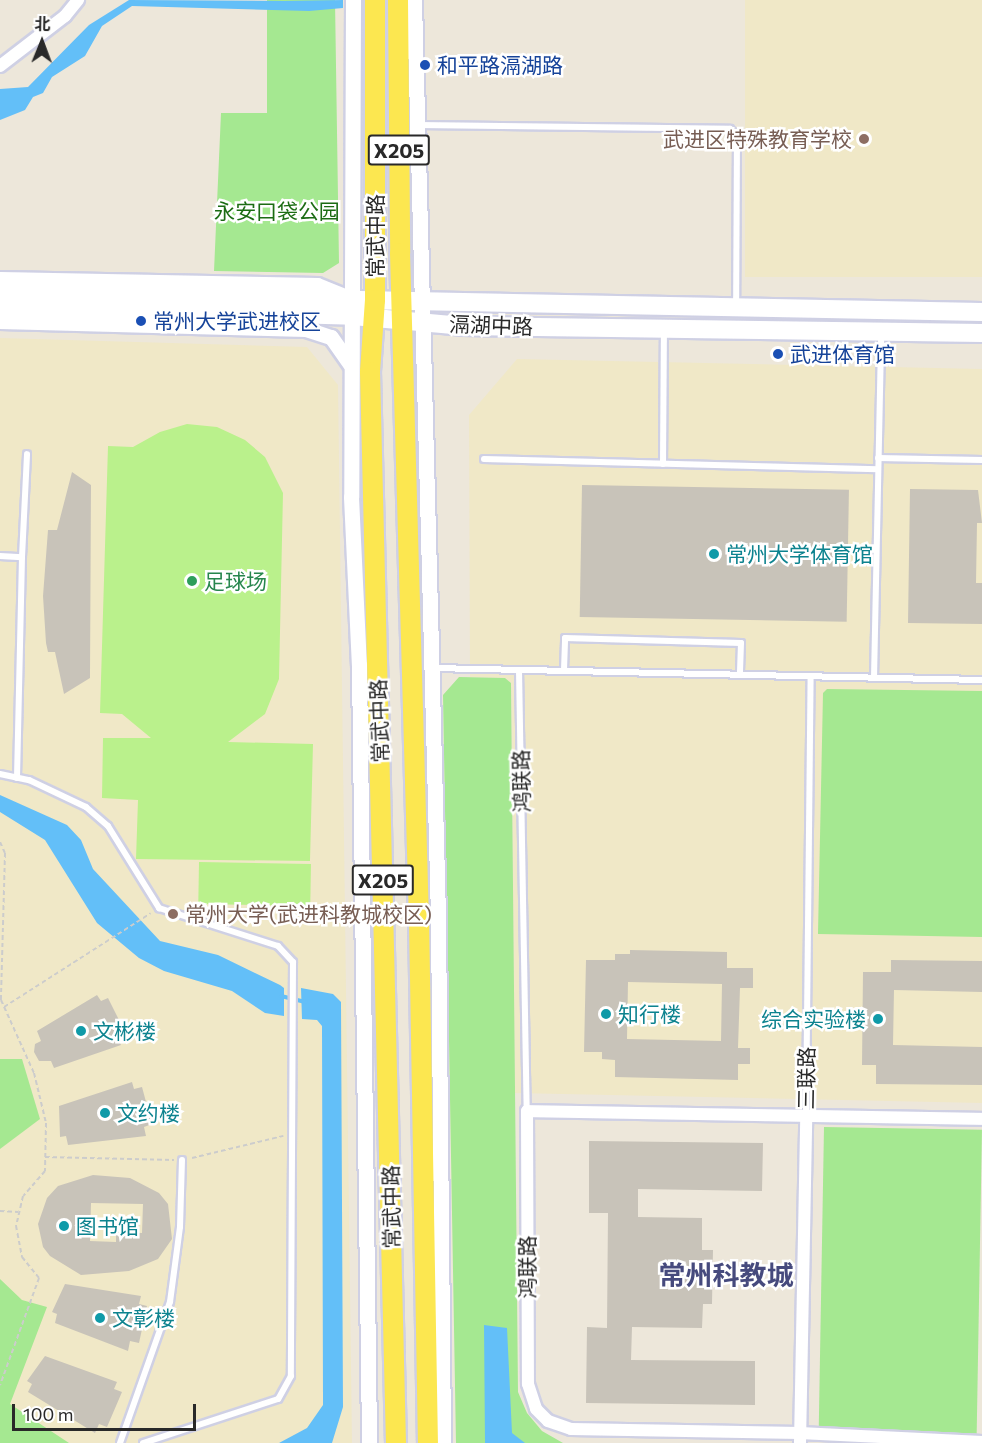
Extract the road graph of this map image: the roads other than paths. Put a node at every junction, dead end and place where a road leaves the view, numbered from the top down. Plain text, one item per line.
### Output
1 (78, 0) edge
2 (353, 0) edge
3 (375, 0) edge
4 (398, 0) edge
5 (414, 0) edge
6 (415, 20) junction
7 (0, 66) edge
8 (418, 125) junction
9 (0, 279) edge
10 (0, 293) edge
11 (422, 301) junction
12 (0, 306) edge
13 (79, 308) junction
14 (353, 308) junction
15 (374, 309) junction
16 (736, 309) junction
17 (402, 310) junction
18 (982, 312) edge
19 (0, 321) edge
20 (423, 322) junction
21 (114, 324) junction
22 (664, 329) junction
23 (880, 333) junction
24 (982, 333) edge
25 (352, 369) junction
26 (27, 454) dead end
27 (878, 458) junction
28 (484, 459) dead end
29 (982, 460) edge
30 (663, 464) junction
31 (878, 469) junction
32 (0, 556) edge
33 (22, 557) junction
34 (429, 668) junction
35 (519, 670) junction
36 (564, 670) junction
37 (740, 675) junction
38 (812, 676) junction
39 (874, 678) junction
40 (982, 680) edge
41 (0, 774) edge
42 (17, 778) junction
43 (527, 1111) junction
44 (806, 1117) junction
45 (982, 1119) edge
46 (182, 1160) road end
47 (800, 1438) edge
48 (982, 1442) edge
49 (120, 1443) edge
50 (143, 1443) edge
51 (369, 1443) edge
52 (396, 1443) edge
53 (428, 1443) edge
54 (443, 1443) edge

1 - 7 street
2 - 14 street
3 - 15 main road, 常武中路 / X205
4 - 6 main road
4 - 17 main road, 常武中路 / X205
5 - 6 street
6 - 8 street
8 - 11 street
8 - 16 lane
9 - 14 street
10 - 14 main road, 滆湖中路
11 - 16 main road, 滆湖中路
11 - 17 main road, 滆湖中路
11 - 20 street
12 - 13 main road, 滆湖中路
13 - 14 main road, 滆湖中路
13 - 21 main road
14 - 15 main road, 滆湖中路
14 - 25 street
15 - 17 main road, 滆湖中路
15 - 52 main road, 常武中路 / X205
16 - 18 main road, 滆湖中路
17 - 20 main road, 滆湖中路
17 - 53 main road, 常武中路 / X205
19 - 21 street
20 - 22 main road, 滆湖中路
20 - 34 street
21 - 25 street
22 - 23 main road, 滆湖中路
22 - 30 lane
23 - 24 main road, 滆湖中路
23 - 27 lane
25 - 51 street
26 - 33 lane
27 - 29 lane
27 - 31 lane
28 - 30 lane
30 - 31 lane
31 - 39 lane
32 - 33 lane
33 - 42 lane
34 - 35 lane
34 - 54 street
35 - 36 lane
35 - 43 lane, 鸿联路
36 - 37 lane
36 - 37 lane
37 - 38 lane
38 - 39 lane
38 - 44 lane, 三联路
39 - 40 lane
41 - 42 lane
42 - 50 lane
43 - 44 street
43 - 47 street, 鸿联路
44 - 45 street
44 - 47 street, 三联路
46 - 49 lane
47 - 48 street, 鸿联路

